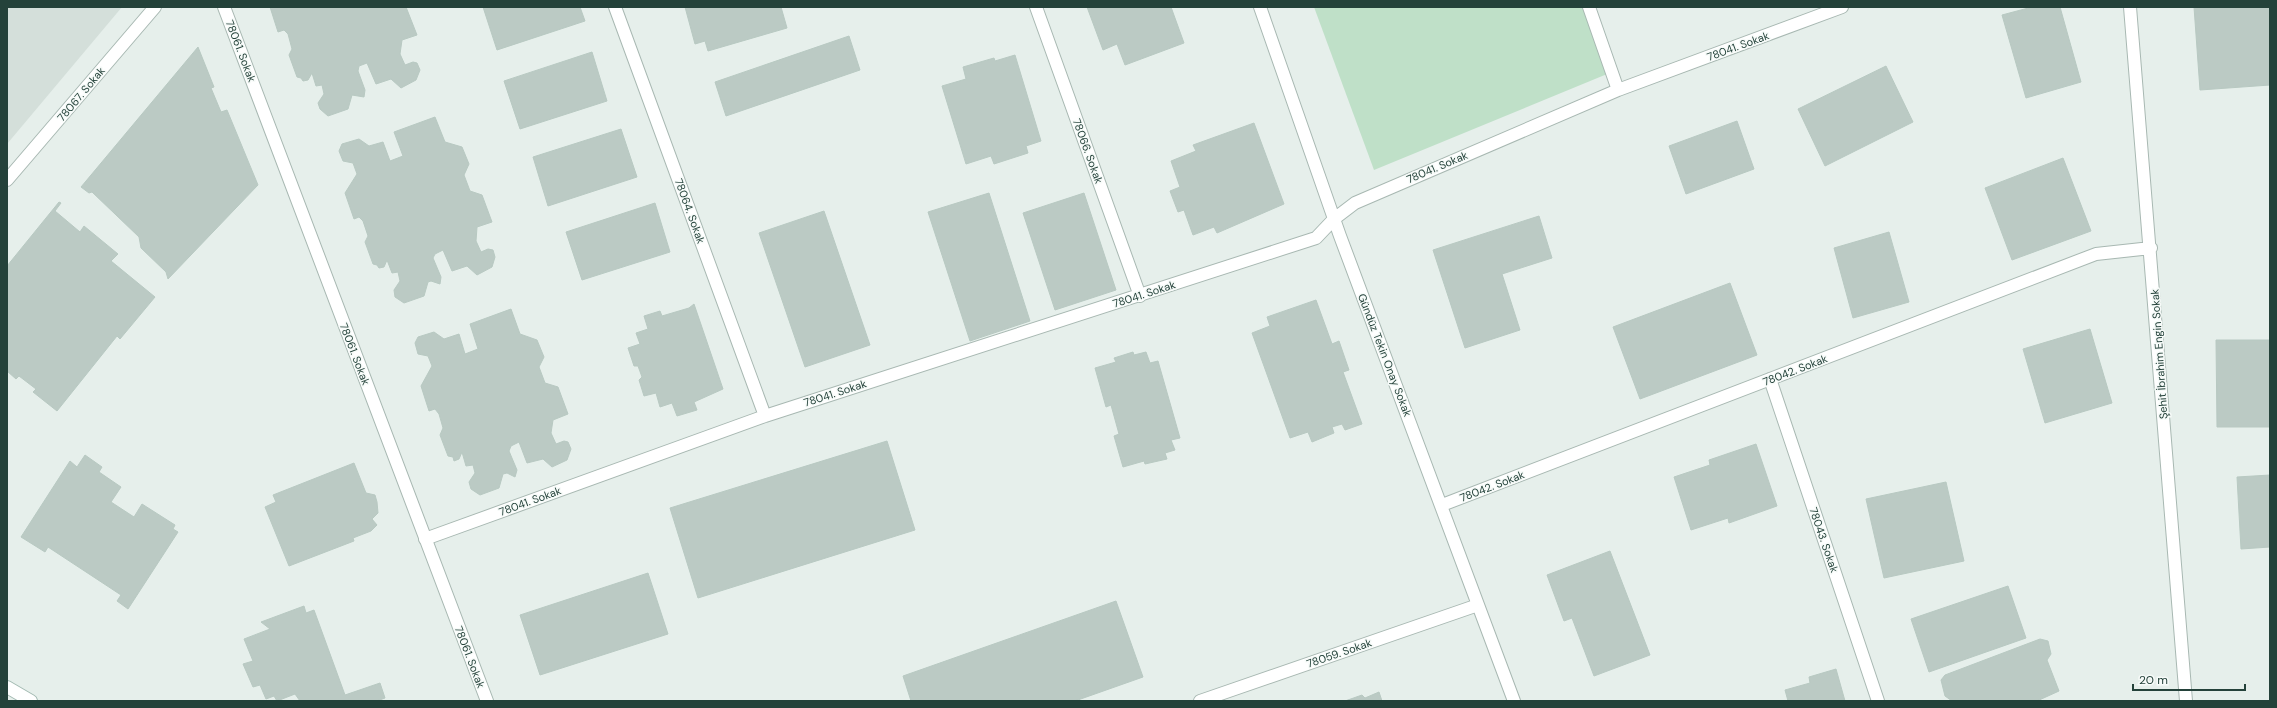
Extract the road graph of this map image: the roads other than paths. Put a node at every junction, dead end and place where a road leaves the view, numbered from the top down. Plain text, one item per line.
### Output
1 (155, 7) edge
2 (224, 7) edge
3 (615, 7) edge
4 (1036, 7) edge
5 (1260, 7) edge
6 (1589, 7) edge
7 (1842, 7) edge
8 (2130, 7) edge
9 (1618, 90) junction
10 (7, 180) edge
11 (1334, 219) junction
12 (2151, 248) junction
13 (1140, 296) junction
14 (1770, 379) junction
15 (765, 416) junction
16 (1442, 505) junction
17 (425, 539) junction
18 (1478, 605) junction
19 (7, 687) edge
20 (31, 701) edge
21 (487, 701) edge
22 (1200, 701) edge
23 (1514, 701) edge
24 (1878, 701) edge
25 (2186, 701) edge

1 - 10 street, 78067. Sokak
2 - 17 street, 78061. Sokak
3 - 15 street, 78064. Sokak
4 - 13 street, 78066. Sokak
5 - 11 street, Gündüz Tekin Onay Sokak
6 - 9 street
7 - 9 street, 78041. Sokak
8 - 12 street, Şehit İbrahim Engin Sokak
9 - 11 street, 78041. Sokak
11 - 13 street, 78041. Sokak
11 - 16 street, Gündüz Tekin Onay Sokak
12 - 14 street, 78042. Sokak
12 - 25 street, Şehit İbrahim Engin Sokak
13 - 15 street, 78041. Sokak
14 - 16 street, 78042. Sokak
14 - 24 street, 78043. Sokak
15 - 17 street, 78041. Sokak
16 - 18 street, Gündüz Tekin Onay Sokak
17 - 21 street, 78061. Sokak
18 - 22 street, 78059. Sokak
18 - 23 street, Gündüz Tekin Onay Sokak
19 - 20 street

